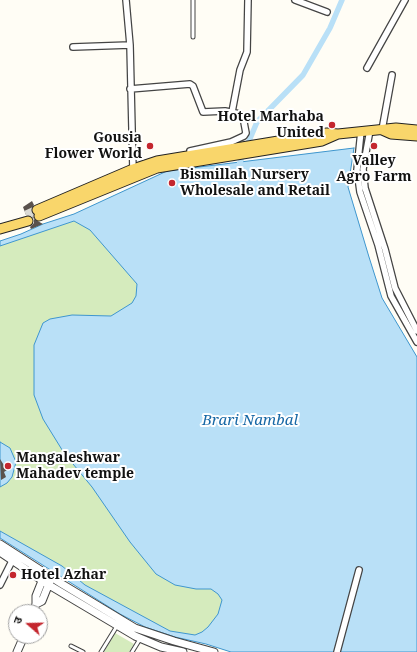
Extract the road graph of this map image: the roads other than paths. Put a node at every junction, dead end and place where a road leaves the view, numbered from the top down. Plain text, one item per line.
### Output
1 (126, 0) edge
2 (193, 0) edge
3 (248, 0) edge
4 (295, 0) edge
5 (405, 0) edge
6 (327, 12) dead end
7 (193, 37) dead end
8 (130, 45) junction
9 (73, 47) dead end
10 (367, 68) dead end
11 (392, 75) dead end
12 (130, 89) junction
13 (232, 112) junction
14 (366, 130) junction
15 (382, 130) junction
16 (417, 130) edge
17 (417, 136) edge
18 (155, 163) junction
19 (133, 172) junction
20 (38, 213) tunnel mouth
21 (0, 223) edge
22 (0, 229) edge
23 (413, 329) edge
24 (417, 342) edge
25 (0, 544) edge
26 (0, 552) edge
27 (13, 559) junction
28 (359, 570) dead end
29 (44, 576) junction
30 (50, 581) junction
31 (0, 585) edge
32 (36, 604) joint
33 (119, 623) junction
34 (140, 638) junction
35 (71, 646) dead end
36 (165, 650) edge
37 (209, 651) edge
38 (83, 652) edge
39 (101, 652) edge
40 (132, 652) edge
41 (182, 652) edge
42 (337, 652) edge

1 - 8 street
2 - 7 lane
3 - 13 street
4 - 6 street
5 - 10 street
8 - 9 street
8 - 12 street
11 - 15 street
12 - 13 street
12 - 19 street
13 - 18 street
14 - 15 main road
14 - 18 main road
14 - 23 street
14 - 23 street
15 - 16 main road
15 - 17 main road
18 - 19 main road
19 - 20 main road
21 - 22 main road
23 - 24 street
25 - 29 street
26 - 27 street
27 - 29 street
27 - 31 street
28 - 42 street
29 - 30 street
29 - 32 street
30 - 32 street
30 - 33 street
33 - 34 street
33 - 37 street
33 - 39 lane
34 - 36 street
34 - 40 lane
35 - 38 lane
36 - 41 street

